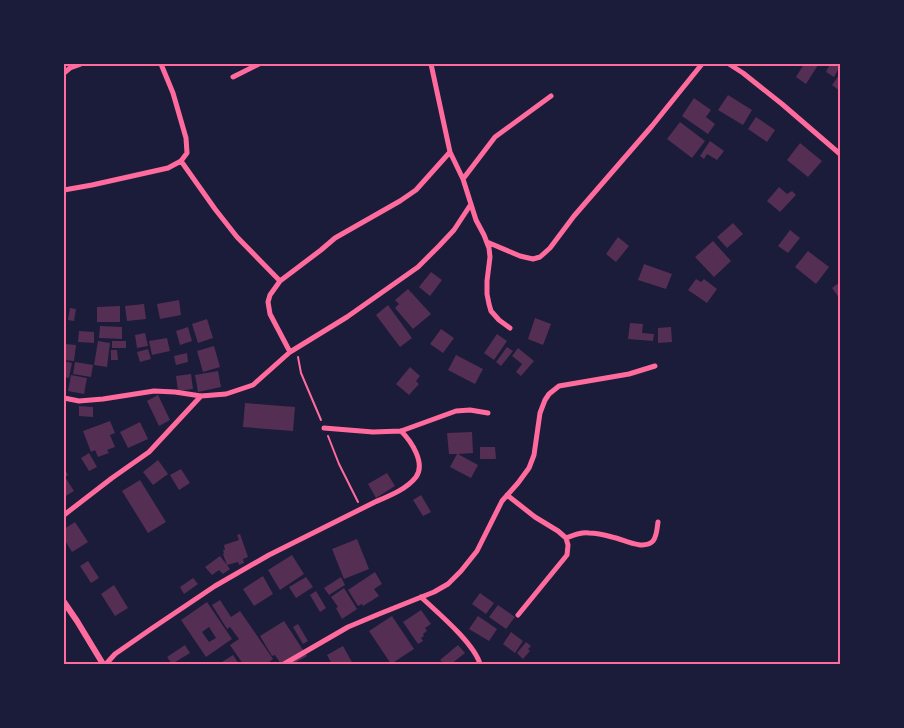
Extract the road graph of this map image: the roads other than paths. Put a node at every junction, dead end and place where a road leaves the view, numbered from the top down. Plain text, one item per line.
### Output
1 (81, 64) edge
2 (161, 64) edge
3 (259, 64) edge
4 (431, 64) edge
5 (702, 64) edge
6 (729, 64) edge
7 (64, 73) edge
8 (233, 77) dead end
9 (551, 96) dead end
10 (450, 152) junction
11 (840, 154) edge
12 (181, 161) junction
13 (463, 179) junction
14 (64, 190) edge
15 (471, 204) junction
16 (487, 242) junction
17 (280, 281) junction
18 (510, 328) dead end
19 (290, 352) junction
20 (655, 366) dead end
21 (202, 396) junction
22 (64, 398) edge
23 (488, 413) dead end
24 (324, 428) dead end
25 (401, 431) junction
26 (507, 496) junction
27 (64, 515) edge
28 (658, 522) dead end
29 (566, 538) junction
30 (421, 597) junction
31 (64, 602) edge
32 (518, 615) dead end
33 (102, 664) edge
34 (284, 664) edge
35 (480, 664) edge

1 - 7 street
2 - 12 street
3 - 8 street
4 - 10 street
5 - 16 street
6 - 11 street
9 - 13 street
10 - 13 street
10 - 17 street
12 - 14 street
12 - 17 street
13 - 15 street
15 - 16 street
15 - 19 street
16 - 18 street
17 - 19 street
19 - 21 street
20 - 26 street
21 - 22 street
21 - 27 street
23 - 25 street
24 - 25 street
25 - 33 street
26 - 29 street
26 - 30 street
28 - 29 street
29 - 32 street
30 - 34 street
30 - 35 street
31 - 33 street

